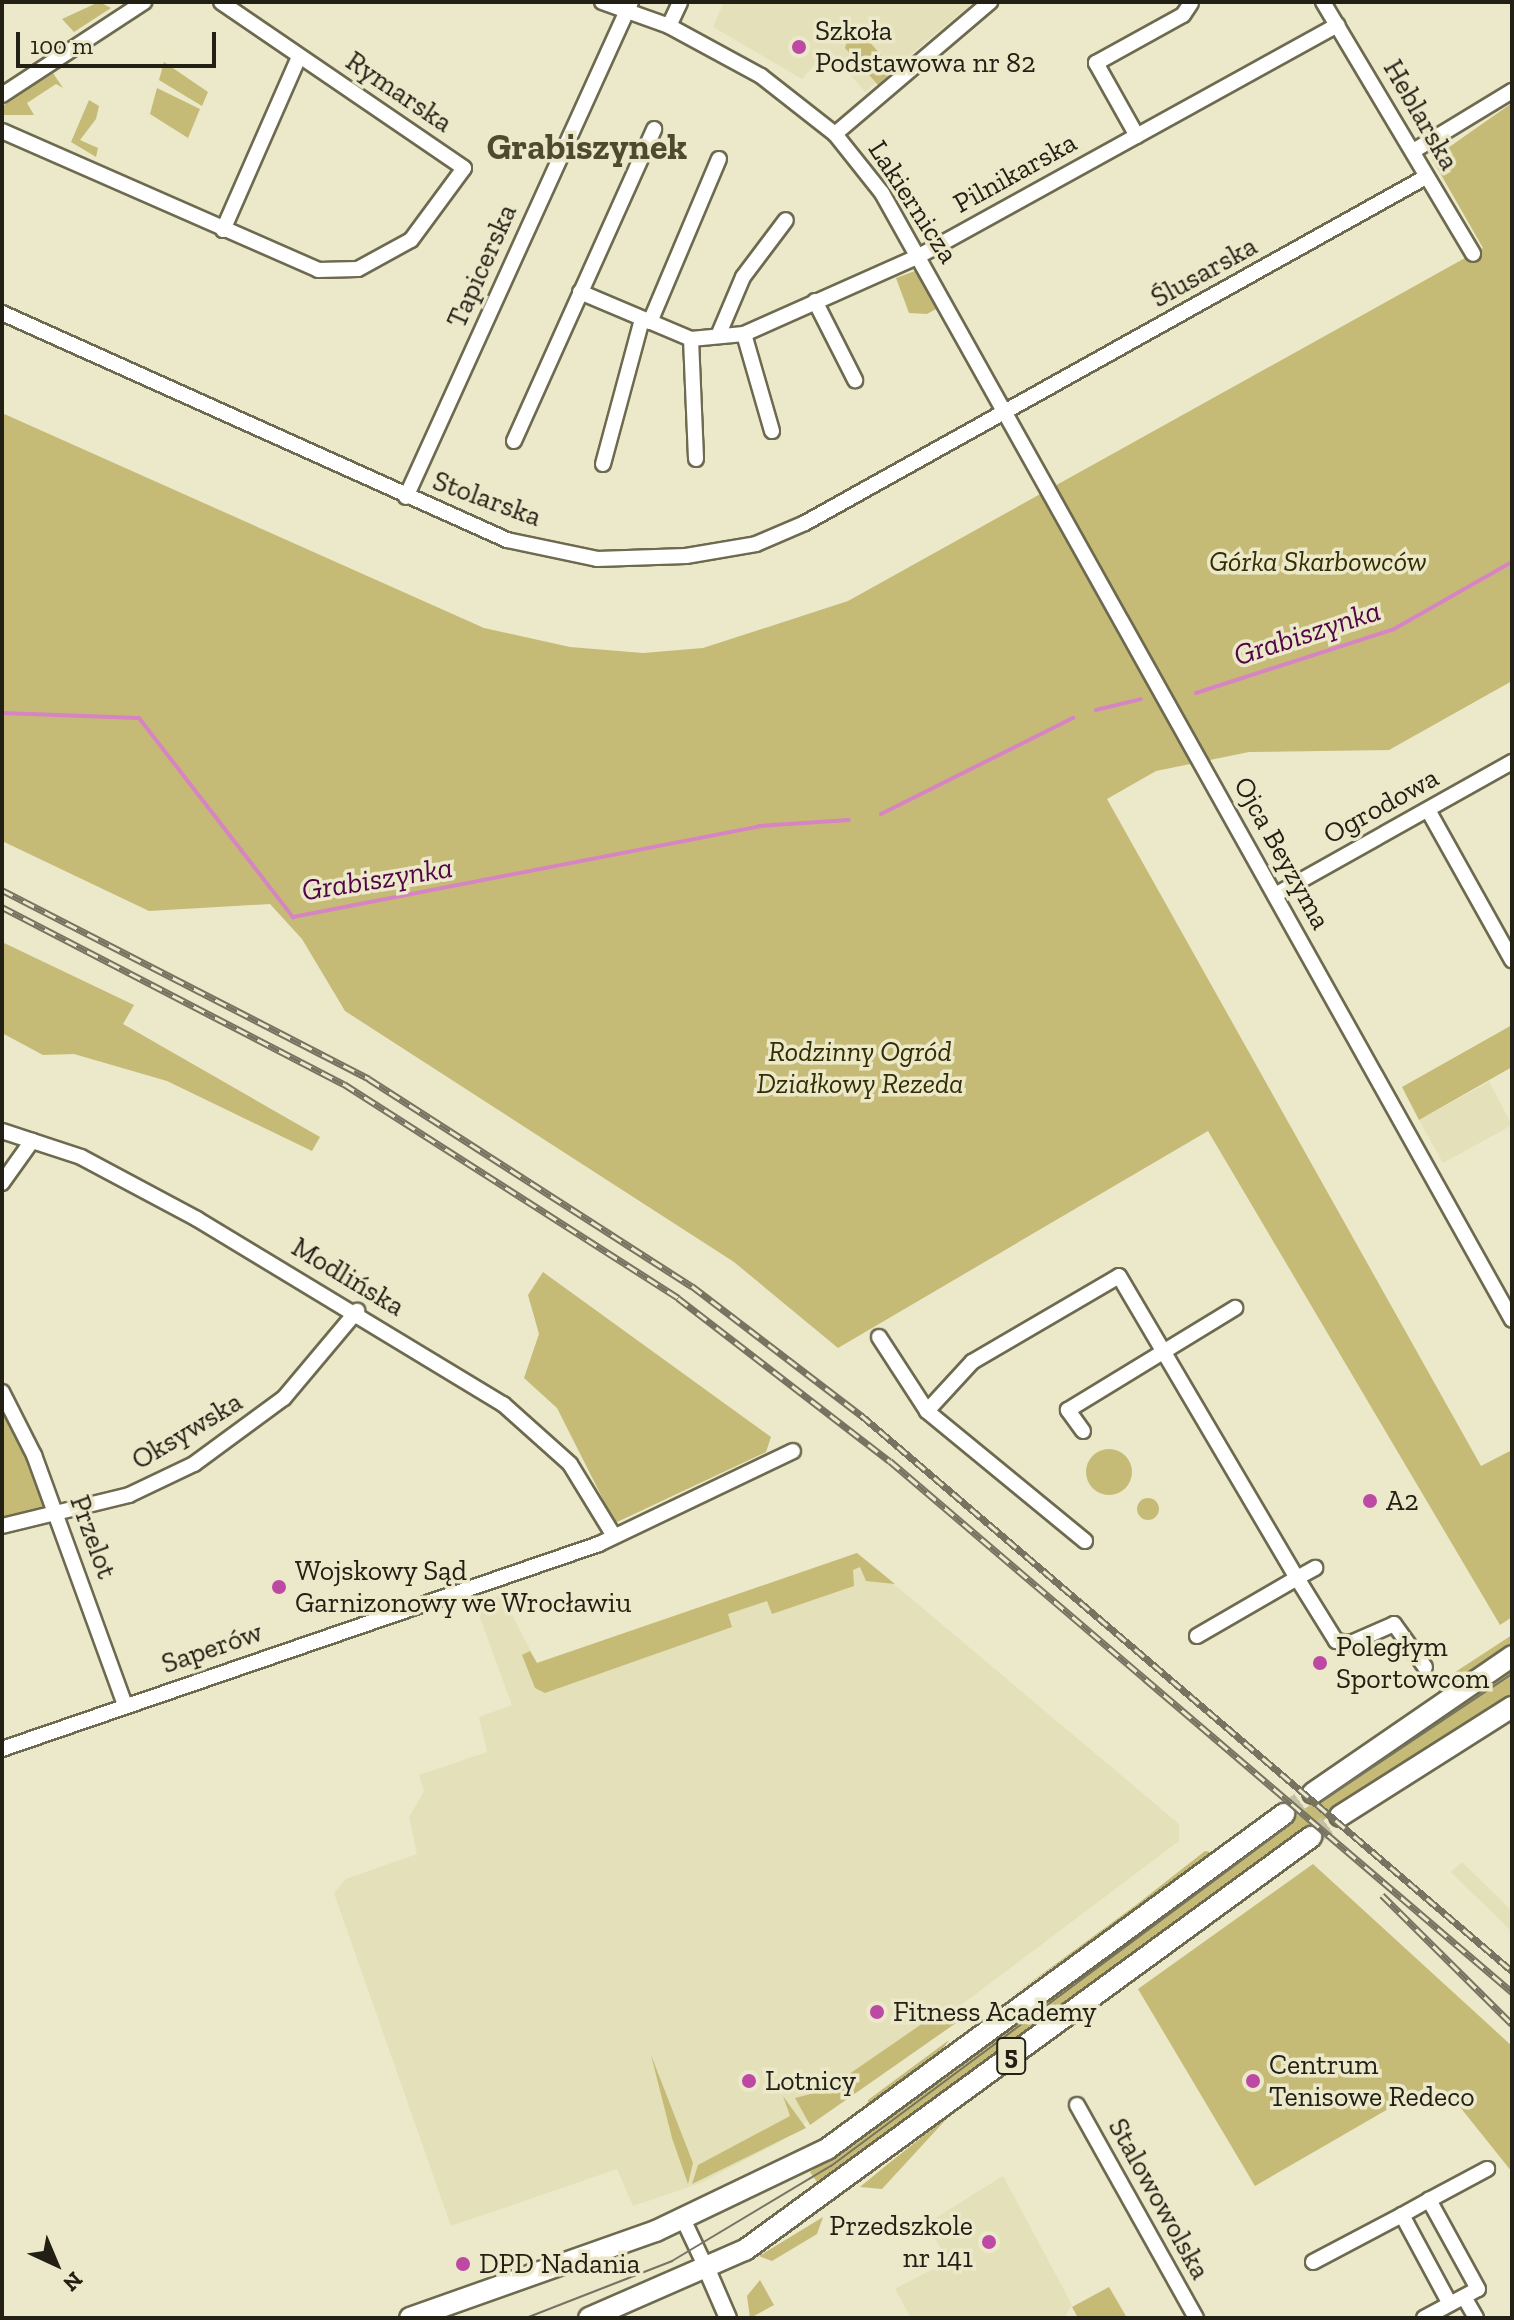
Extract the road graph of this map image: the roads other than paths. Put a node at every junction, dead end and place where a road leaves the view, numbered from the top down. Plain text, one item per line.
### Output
1 (144, 2) edge
2 (221, 2) edge
3 (602, 2) edge
4 (680, 2) edge
5 (990, 2) edge
6 (1323, 2) edge
7 (1191, 3) edge
8 (629, 7) edge
9 (1337, 25) junction
10 (669, 26) junction
11 (299, 57) junction
12 (1512, 91) edge
13 (2, 95) edge
14 (654, 129) dead end
15 (2, 131) edge
16 (835, 134) junction
17 (1137, 136) junction
18 (1415, 150) junction
19 (719, 159) dead end
20 (1426, 177) junction
21 (786, 220) dead end
22 (223, 230) junction
23 (1473, 254) dead end
24 (919, 256) junction
25 (580, 292) junction
26 (815, 301) junction
27 (2, 313) edge
28 (646, 321) junction
29 (744, 334) junction
30 (718, 336) junction
31 (691, 339) junction
32 (855, 380) dead end
33 (1006, 411) junction
34 (772, 431) dead end
35 (514, 441) dead end
36 (696, 459) dead end
37 (603, 464) dead end
38 (406, 497) junction
39 (1512, 762) edge
40 (1428, 810) junction
41 (1275, 895) junction
42 (1512, 960) edge
43 (2, 1131) edge
44 (32, 1141) junction
45 (2, 1183) edge
46 (1235, 1308) dead end
47 (357, 1311) junction
48 (1512, 1320) edge
49 (879, 1337) dead end
50 (1164, 1353) junction
51 (2, 1392) edge
52 (927, 1411) junction
53 (1083, 1431) dead end
54 (793, 1451) dead end
55 (58, 1517) junction
56 (2, 1526) edge
57 (614, 1536) junction
58 (1085, 1541) dead end
59 (1315, 1568) dead end
60 (1297, 1578) junction
61 (1197, 1636) dead end
62 (1512, 1656) edge
63 (1425, 1667) dead end
64 (125, 1705) junction
65 (1512, 1707) edge
66 (2, 1749) edge
67 (1313, 1793) tunnel mouth
68 (1284, 1814) tunnel mouth
69 (1340, 1816) tunnel mouth
70 (1311, 1837) tunnel mouth
71 (1077, 2105) dead end
72 (1487, 2169) dead end
73 (1429, 2200) junction
74 (1402, 2215) junction
75 (683, 2219) junction
76 (1313, 2262) dead end
77 (708, 2272) junction
78 (1464, 2297) junction
79 (1450, 2304) junction
80 (410, 2318) edge
81 (589, 2318) edge
82 (728, 2318) edge
83 (1196, 2318) edge
84 (1424, 2318) edge
85 (1476, 2318) edge

1 - 13 street
2 - 11 street, Rymarska
3 - 8 street, Lakiernicza
4 - 10 street
5 - 16 street
6 - 9 street, Heblarska
7 - 17 street
8 - 10 street, Lakiernicza
8 - 38 street, Tapicerska
9 - 17 street, Pilnikarska
9 - 18 street, Heblarska
10 - 16 street, Lakiernicza
11 - 22 street
11 - 22 street, Rymarska
12 - 18 street
14 - 25 street
15 - 22 street, Rymarska
16 - 24 street, Lakiernicza
17 - 24 street, Pilnikarska
18 - 20 street, Heblarska
19 - 28 street
20 - 23 street, Heblarska
20 - 33 street, Ślusarska
21 - 30 street
24 - 26 street, Pilnikarska
24 - 33 street, Lakiernicza
25 - 28 street
25 - 35 street
26 - 29 street, Pilnikarska
26 - 32 street
27 - 38 street, Stolarska
28 - 31 street
28 - 37 street
29 - 30 street
29 - 34 street
30 - 31 street
31 - 36 street
33 - 38 street, Stolarska
33 - 41 street, Ojca Beyzyma
39 - 40 street, Ogrodowa
40 - 41 street, Ogrodowa
40 - 42 street
41 - 48 street, Ojca Beyzyma
43 - 44 street, Modlińska
44 - 45 street
44 - 47 street, Modlińska
46 - 50 street
47 - 55 street, Oksywska
47 - 57 street, Modlińska
49 - 52 street
50 - 52 street
50 - 53 street
50 - 60 street
51 - 55 street, Przelot
52 - 58 street
54 - 57 street, Saperów
55 - 56 street, Oksywska
55 - 64 street, Przelot
57 - 64 street, Saperów
59 - 60 street
60 - 61 street
60 - 63 street
62 - 67 main road
64 - 66 street, Saperów
65 - 69 main road
68 - 75 main road, 5
70 - 77 main road, 5
71 - 83 street, Stalowowolska
72 - 73 street
73 - 74 street
73 - 78 street
74 - 76 street
74 - 79 street
75 - 77 street
75 - 80 main road, 5
77 - 81 main road, 5
77 - 82 street
78 - 79 street
78 - 85 street
79 - 84 street

